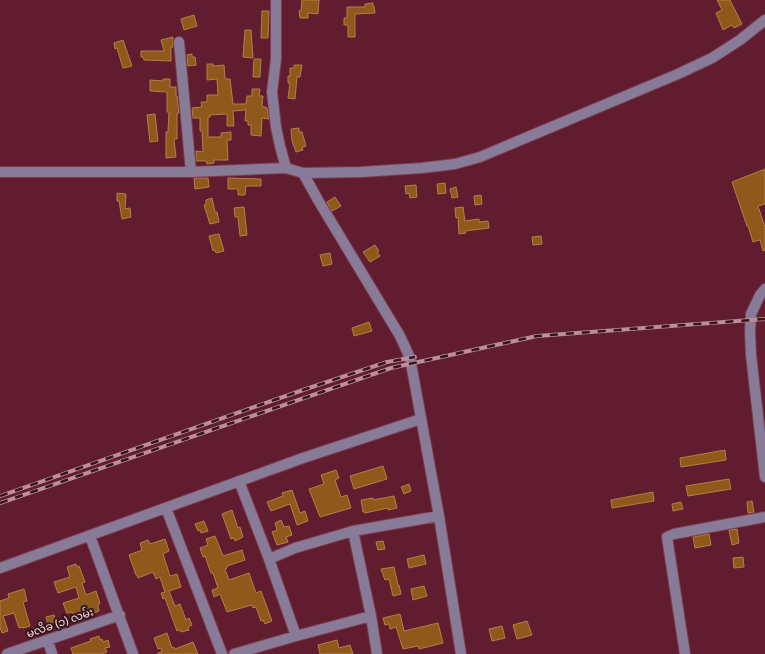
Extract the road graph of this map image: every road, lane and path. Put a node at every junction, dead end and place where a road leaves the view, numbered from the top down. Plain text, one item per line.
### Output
1 (276, 0) edge
2 (765, 20) edge
3 (179, 42) dead end
4 (286, 168) junction
5 (0, 172) edge
6 (191, 172) junction
7 (303, 173) junction
8 (765, 289) edge
9 (421, 419) junction
10 (765, 477) edge
11 (239, 481) junction
12 (166, 508) junction
13 (438, 516) junction
14 (765, 517) edge
15 (353, 531) junction
16 (90, 536) junction
17 (269, 559) junction
18 (0, 568) edge
19 (120, 615) junction
20 (371, 616) junction
21 (296, 636) junction
22 (48, 641) junction
23 (8, 654) edge
24 (52, 654) edge
25 (133, 654) edge
26 (222, 654) edge
27 (234, 654) edge
28 (377, 654) edge
29 (461, 654) edge
30 (685, 654) edge

1 - 4 street
2 - 7 street
3 - 6 street
4 - 6 street
4 - 7 street
5 - 6 street
7 - 9 street
8 - 10 street
9 - 11 street
9 - 13 street
11 - 12 street
11 - 17 street
12 - 16 street
12 - 26 street
13 - 15 street
13 - 29 street
14 - 30 street
15 - 17 street
15 - 20 street
16 - 18 street
16 - 19 street
17 - 21 street
19 - 22 street, မလိခ (၁) လမ်း
19 - 25 street
20 - 21 street
20 - 28 street
21 - 27 street
22 - 23 street, မလိခ (၁) လမ်း
22 - 24 street

